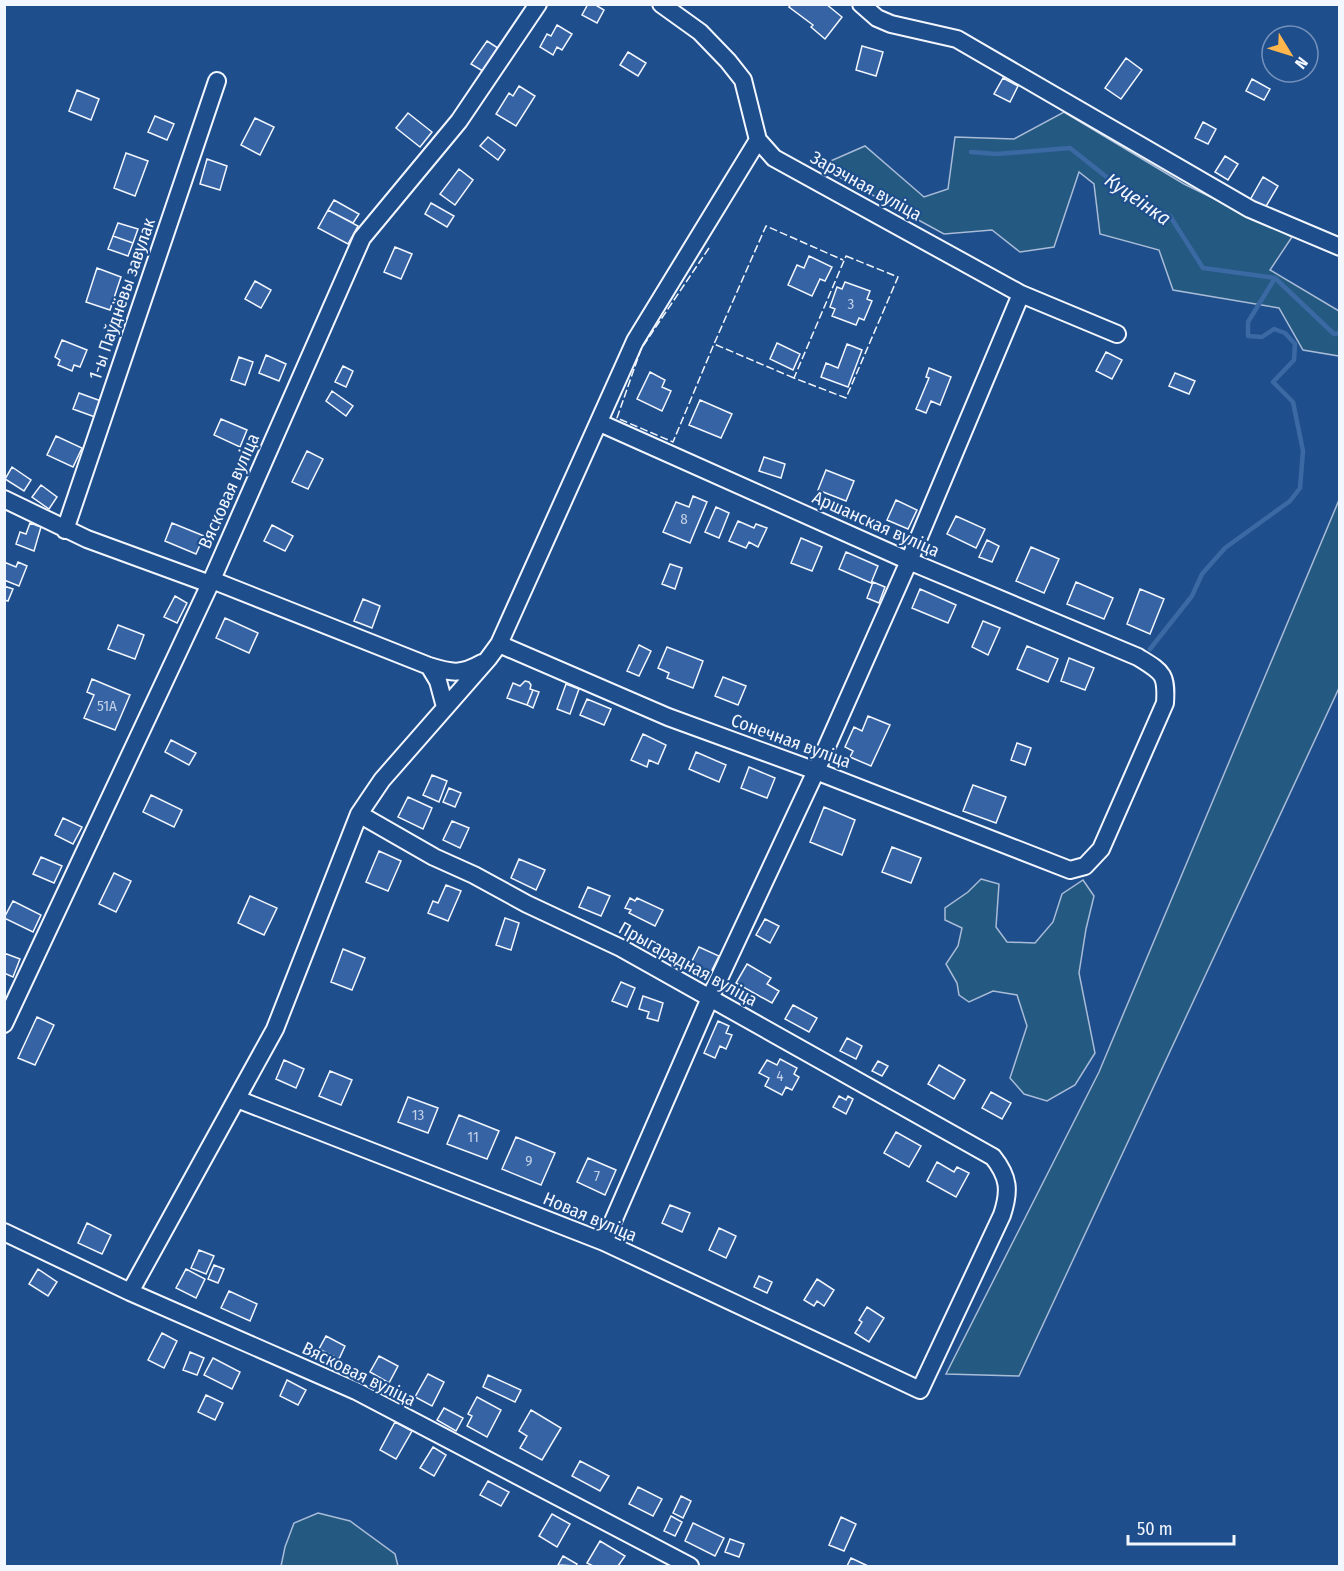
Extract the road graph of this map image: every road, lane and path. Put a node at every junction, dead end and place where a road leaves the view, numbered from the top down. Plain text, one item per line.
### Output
1 (538, 4) edge
2 (661, 4) edge
3 (861, 4) edge
4 (217, 81) dead end
5 (758, 140) junction
6 (1340, 247) edge
7 (1021, 294) junction
8 (1117, 334) dead end
9 (600, 423) junction
10 (4, 499) edge
11 (65, 530) junction
12 (909, 561) junction
13 (211, 582) junction
14 (499, 644) junction
15 (488, 659) junction
16 (429, 666) junction
17 (446, 707) junction
18 (816, 771) junction
19 (359, 814) junction
20 (1070, 870) joint
21 (710, 998) junction
22 (4, 1024) edge
23 (237, 1099) junction
24 (4, 1232) edge
25 (604, 1242) junction
26 (130, 1292) junction
27 (920, 1390) joint
28 (690, 1566) edge

1 - 13 street, Вясковая вуліца
2 - 5 street
3 - 6 street
4 - 11 street, 1-ы Паўднёвы завулак
5 - 7 street, Зарэчная вуліца
5 - 9 street
7 - 8 street, Зарэчная вуліца
7 - 12 street
9 - 12 street, Аршанская вуліца
9 - 14 street
10 - 11 street
11 - 13 street
12 - 18 street
12 - 20 street, Аршанская вуліца
13 - 16 street
13 - 22 street, Вясковая вуліца
14 - 15 street
14 - 18 street, Сонечная вуліца
15 - 16 street
15 - 17 street
16 - 17 street
17 - 19 street
18 - 20 street, Сонечная вуліца
18 - 21 street
19 - 21 street, Прыгарадная вуліца
19 - 23 street
21 - 25 street
21 - 27 street, Прыгарадная вуліца
23 - 25 street, Новая вуліца
23 - 26 street
24 - 26 street, Вясковая вуліца
25 - 27 street, Новая вуліца
26 - 28 street, Вясковая вуліца

